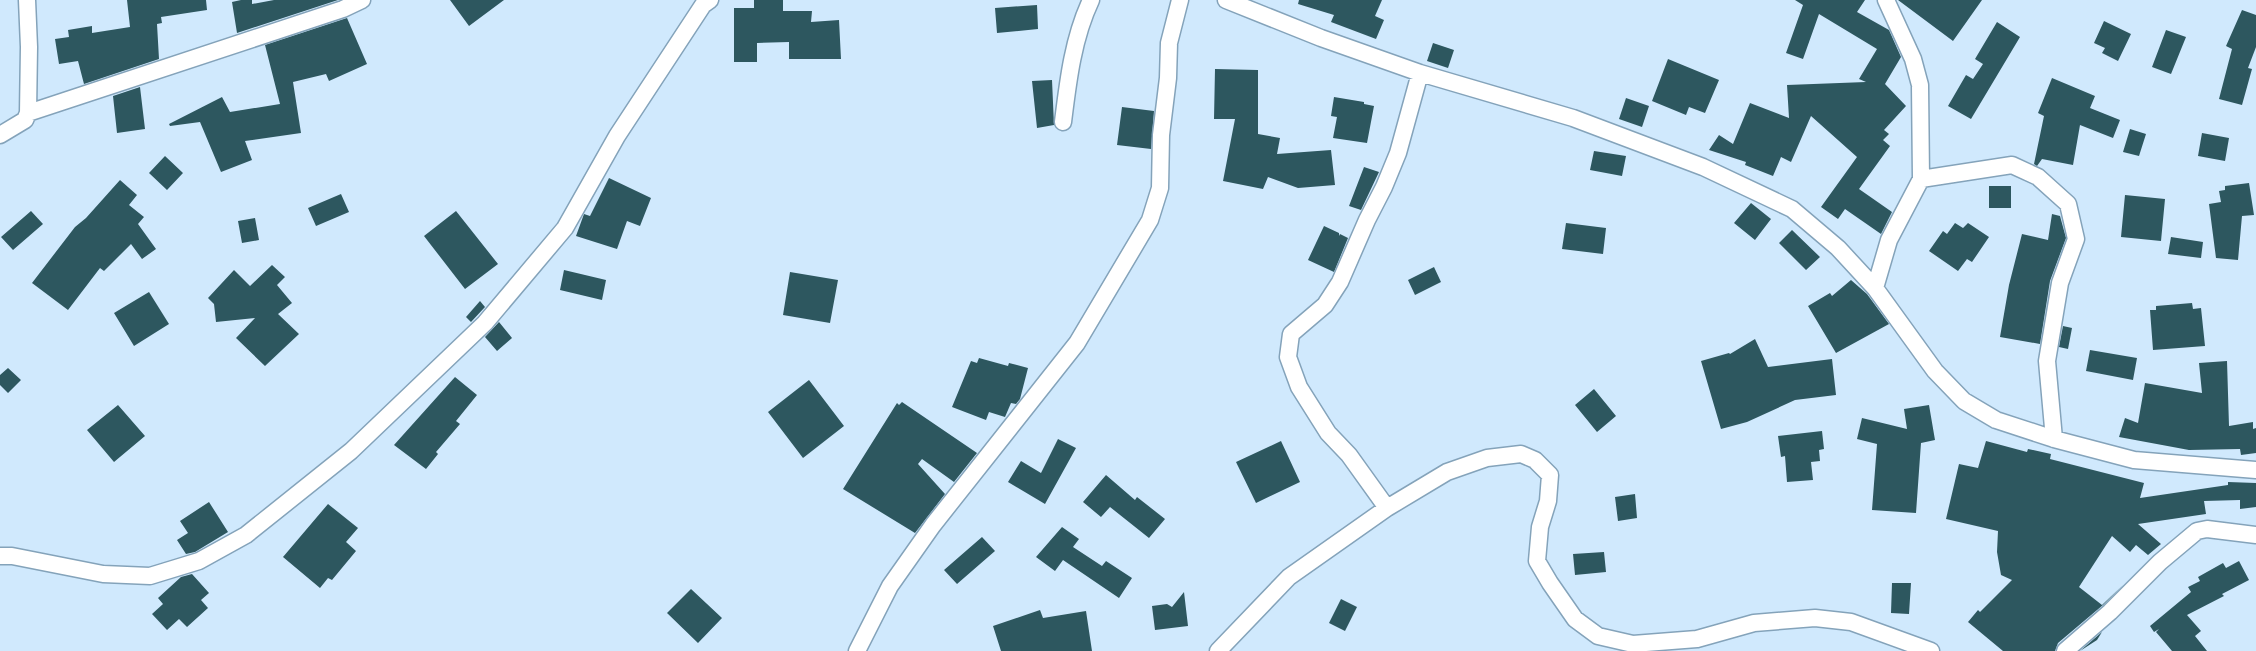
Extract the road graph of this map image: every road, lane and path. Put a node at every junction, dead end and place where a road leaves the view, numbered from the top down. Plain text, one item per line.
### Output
1 (27, 0) edge
2 (362, 0) edge
3 (710, 0) edge
4 (1091, 0) edge
5 (1180, 0) edge
6 (1226, 0) edge
7 (1886, 0) edge
8 (1420, 72) junction
9 (28, 113) junction
10 (1063, 122) dead end
11 (0, 135) edge
12 (1921, 179) junction
13 (1875, 288) junction
14 (2054, 438) junction
15 (2256, 470) edge
16 (1387, 508) junction
17 (2256, 535) edge
18 (0, 556) edge
19 (856, 651) edge
20 (1218, 651) edge
21 (1931, 651) edge
22 (2065, 651) edge

1 - 9 street
2 - 9 street
3 - 18 street
4 - 10 street
5 - 19 street
6 - 8 street
7 - 12 street
8 - 13 street
8 - 16 street
9 - 11 street
12 - 13 street
12 - 14 street
13 - 14 street
14 - 15 street
16 - 20 street
16 - 21 street
17 - 22 street

